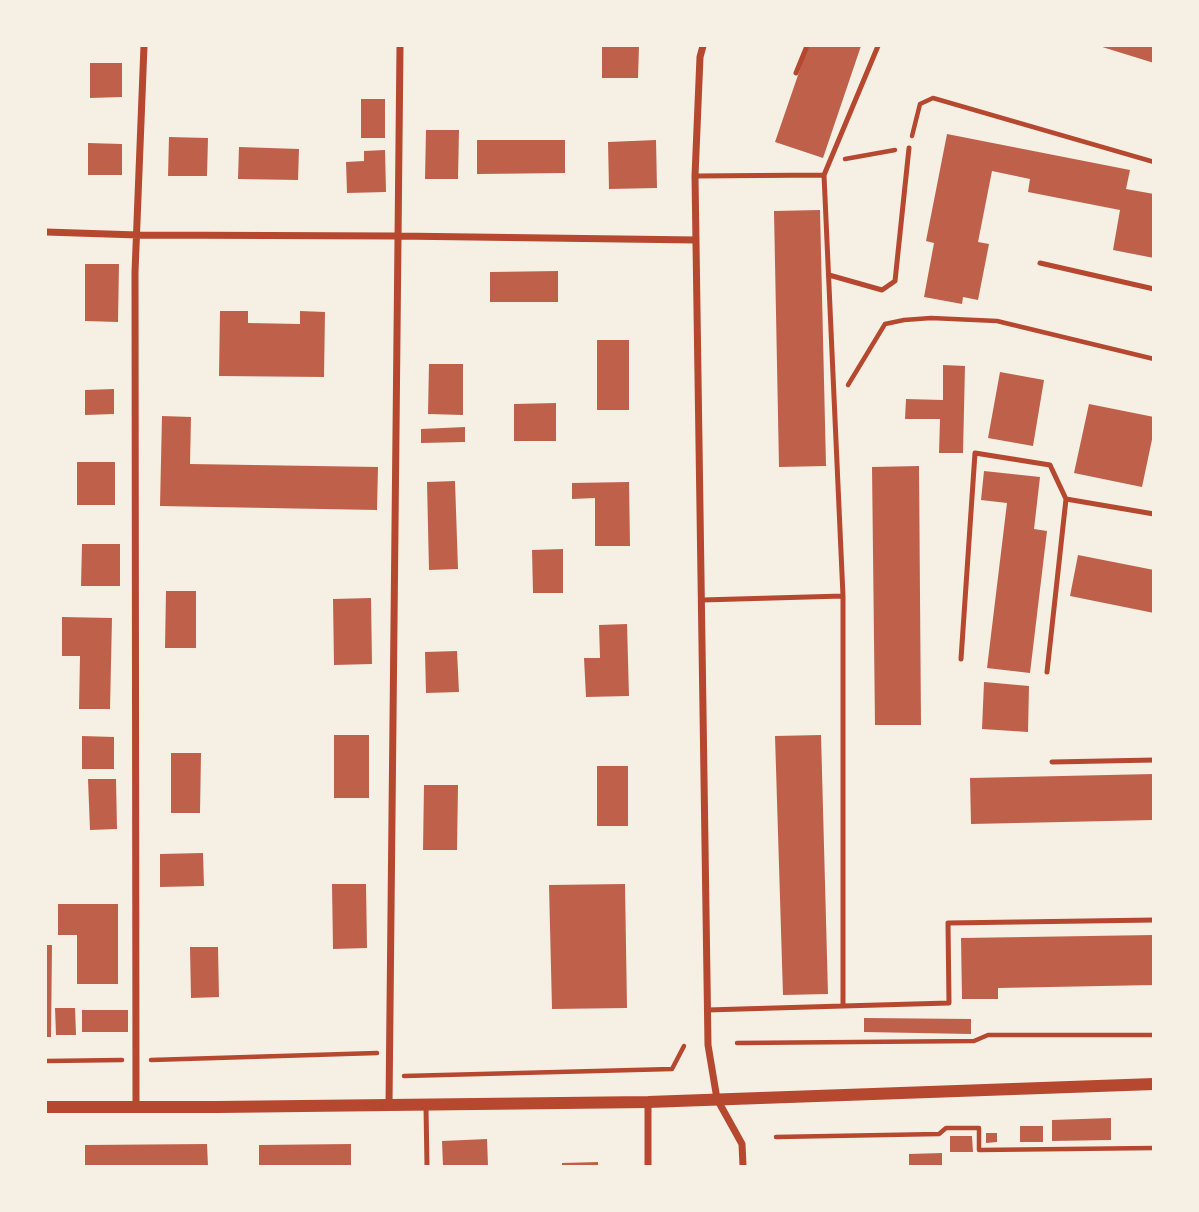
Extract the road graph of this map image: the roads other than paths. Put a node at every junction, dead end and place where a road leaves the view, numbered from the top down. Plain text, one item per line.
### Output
1 (144, 46) edge
2 (400, 46) edge
3 (703, 46) edge
4 (807, 46) edge
5 (878, 46) edge
6 (796, 73) dead end
7 (909, 148) road end
8 (824, 175) junction
9 (695, 176) junction
10 (46, 232) edge
11 (138, 235) junction
12 (397, 236) junction
13 (696, 240) junction
14 (1040, 263) dead end
15 (829, 275) junction
16 (1153, 289) edge
17 (1066, 499) junction
18 (1153, 514) edge
19 (843, 596) junction
20 (702, 600) junction
21 (961, 659) dead end
22 (1047, 672) dead end
23 (1153, 760) edge
24 (1052, 762) dead end
25 (1153, 920) edge
26 (843, 1006) junction
27 (707, 1010) junction
28 (1153, 1084) edge
29 (718, 1099) junction
30 (648, 1102) junction
31 (426, 1103) junction
32 (389, 1104) junction
33 (46, 1107) edge
34 (136, 1108) junction
35 (427, 1167) edge
36 (648, 1167) edge
37 (743, 1167) edge

1 - 11 street
2 - 12 street
3 - 9 street
4 - 6 lane
5 - 8 lane
7 - 15 lane
8 - 9 lane
8 - 15 lane
9 - 13 street
10 - 11 street
11 - 12 street
11 - 34 street
12 - 13 street
12 - 32 street
13 - 20 street
14 - 16 lane
15 - 19 lane
17 - 18 lane
17 - 21 lane
17 - 22 lane
19 - 20 lane
19 - 26 lane
20 - 27 street
23 - 24 lane
25 - 26 lane
26 - 27 lane
27 - 29 street
28 - 29 street
29 - 30 street
29 - 37 street
30 - 31 street
30 - 36 street
31 - 32 street
31 - 35 lane
32 - 34 street
33 - 34 street

